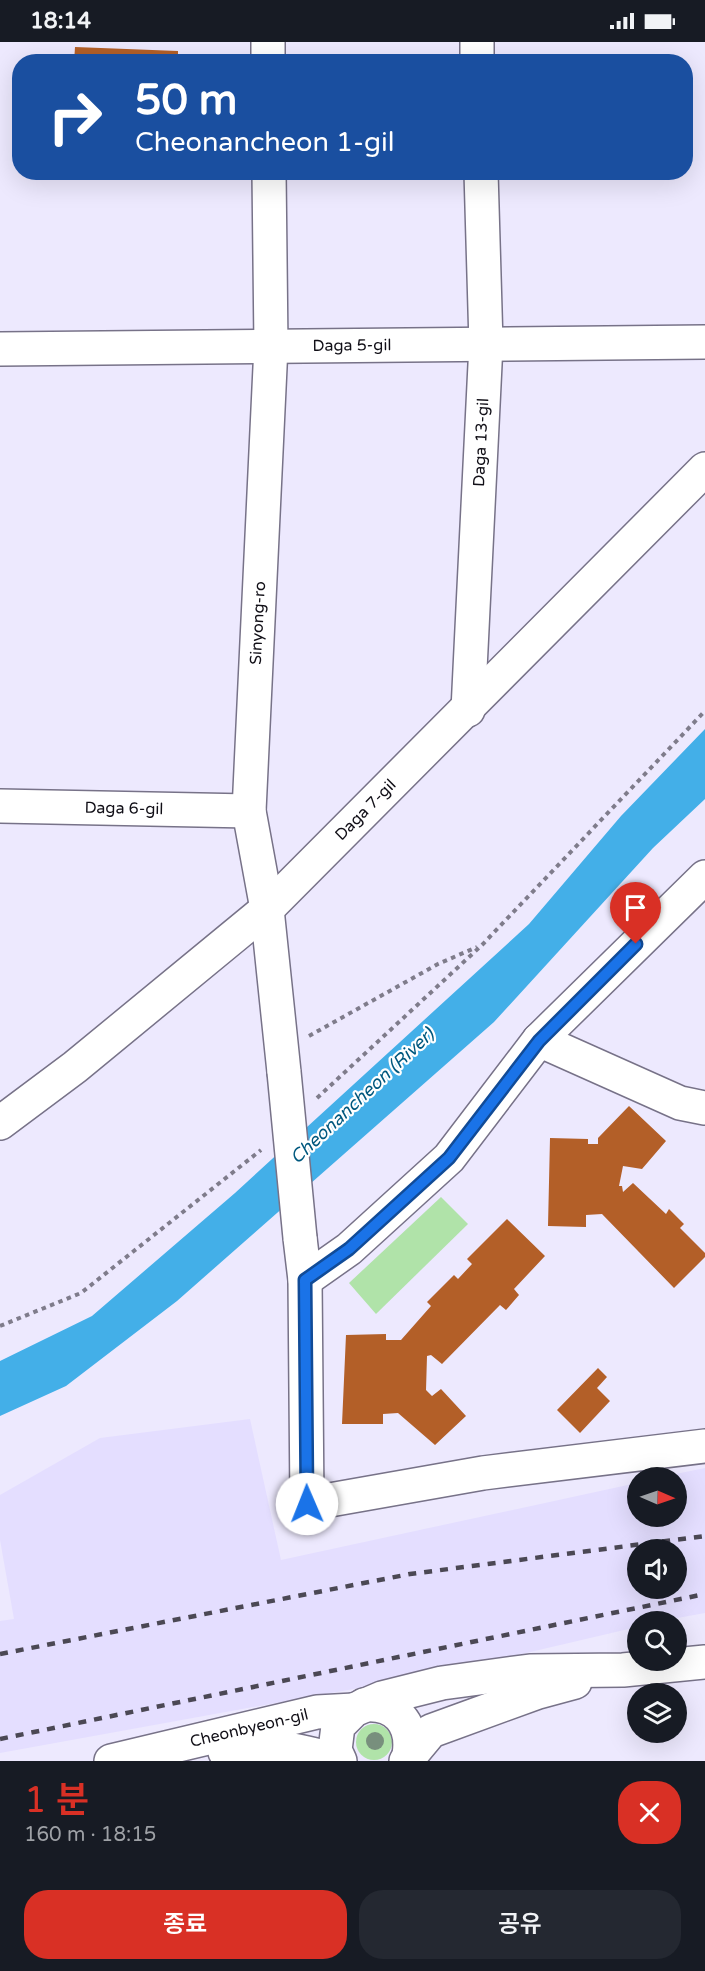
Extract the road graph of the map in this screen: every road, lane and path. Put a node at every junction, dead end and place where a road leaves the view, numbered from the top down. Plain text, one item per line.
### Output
1 (269, 180) edge
2 (481, 180) edge
3 (705, 342) edge
4 (486, 344) junction
5 (272, 346) junction
6 (0, 349) edge
7 (705, 469) edge
8 (468, 710) junction
9 (705, 711) edge
10 (0, 806) edge
11 (249, 811) junction
12 (705, 877) edge
13 (267, 909) junction
14 (482, 945) junction
15 (539, 1041) junction
16 (283, 1061) junction
17 (316, 1099) dead end
18 (705, 1108) edge
19 (0, 1123) edge
20 (264, 1148) dead end
21 (305, 1280) junction
22 (0, 1326) edge
23 (705, 1446) edge
24 (705, 1662) edge
25 (624, 1670) junction
26 (359, 1707) junction
27 (408, 1758) edge
28 (111, 1761) edge
29 (186, 1761) edge
30 (339, 1761) edge

1 - 5 street, Sinyong-ro
2 - 4 street, Daga 13-gil
3 - 4 street, Daga 5-gil
4 - 5 street, Daga 5-gil
4 - 8 street, Daga 13-gil
5 - 6 street, Daga 5-gil
5 - 11 street, Sinyong-ro
7 - 8 street, Daga 7-gil
8 - 13 street, Daga 7-gil
9 - 14 path
10 - 11 street, Daga 6-gil
11 - 13 street, Sinyong-ro
12 - 15 street
13 - 16 street, Sinyong-ro
13 - 19 street, Daga 7-gil
14 - 16 path
14 - 17 path
15 - 18 street
15 - 21 street
16 - 21 street, Sinyong-ro, bridge
20 - 22 path
21 - 23 street, Sinyong-ro
24 - 25 street
25 - 26 street
25 - 27 street
26 - 27 street
26 - 28 street, Cheonbyeon-gil
26 - 30 street
29 - 30 street, Cheonbyeon-gil

